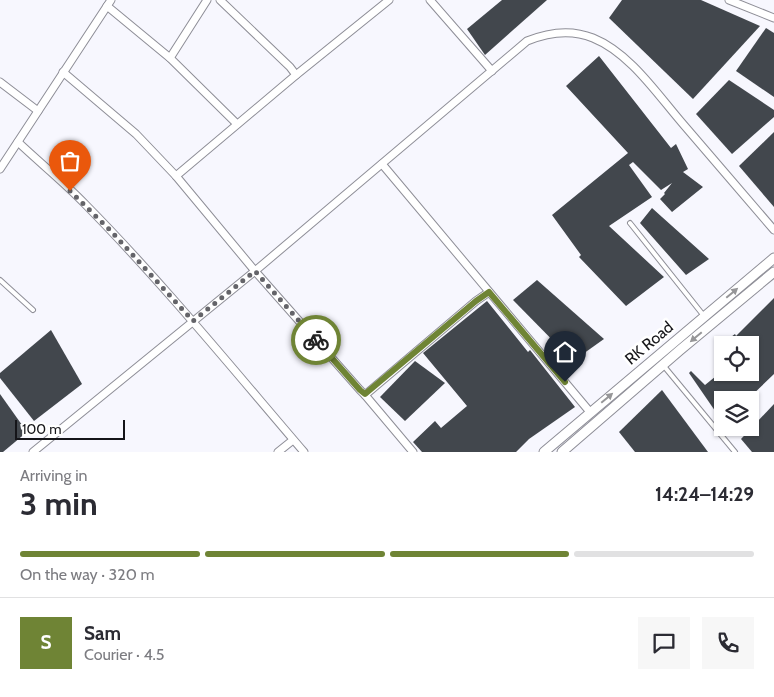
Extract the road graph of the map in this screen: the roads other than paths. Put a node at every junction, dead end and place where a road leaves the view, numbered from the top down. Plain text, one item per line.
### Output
1 (207, 0) edge
2 (220, 0) edge
3 (389, 0) edge
4 (430, 0) edge
5 (729, 0) edge
6 (109, 3) edge
7 (774, 18) edge
8 (170, 58) junction
9 (492, 71) junction
10 (64, 72) junction
11 (296, 75) junction
12 (0, 82) edge
13 (38, 111) junction
14 (237, 124) junction
15 (18, 142) junction
16 (382, 164) junction
17 (0, 169) edge
18 (176, 176) junction
19 (630, 223) dead end
20 (774, 230) edge
21 (774, 258) edge
22 (255, 271) junction
23 (774, 272) edge
24 (0, 280) edge
25 (489, 292) junction
26 (33, 310) dead end
27 (704, 316) junction
28 (193, 321) junction
29 (656, 357) junction
30 (663, 365) junction
31 (365, 394) junction
32 (590, 412) junction
33 (293, 440) junction
34 (33, 452) edge
35 (278, 452) edge
36 (304, 452) edge
37 (413, 452) edge
38 (544, 452) edge
39 (562, 452) edge
40 (735, 452) edge

1 - 8 street
2 - 11 street
3 - 11 street
4 - 9 street
5 - 7 street
6 - 8 street
6 - 10 street
8 - 14 street
9 - 16 street
9 - 20 street
10 - 13 street
10 - 18 street
11 - 14 street
12 - 13 street
13 - 15 street
14 - 18 street
15 - 17 street
15 - 28 street
16 - 22 street
16 - 25 street
18 - 22 street
19 - 27 lane
27 -> 21 street, RK Road
22 - 28 street
22 - 31 street
23 -> 30 street, RK Road
24 - 26 lane
25 - 31 street
25 - 32 street
27 - 29 street, RK Road
28 - 33 street
28 - 34 street
29 - 30 lane
32 -> 29 street, RK Road
30 - 39 street, RK Road
30 - 40 lane
31 - 37 street
32 - 38 street, RK Road
33 - 35 street
33 - 36 street

